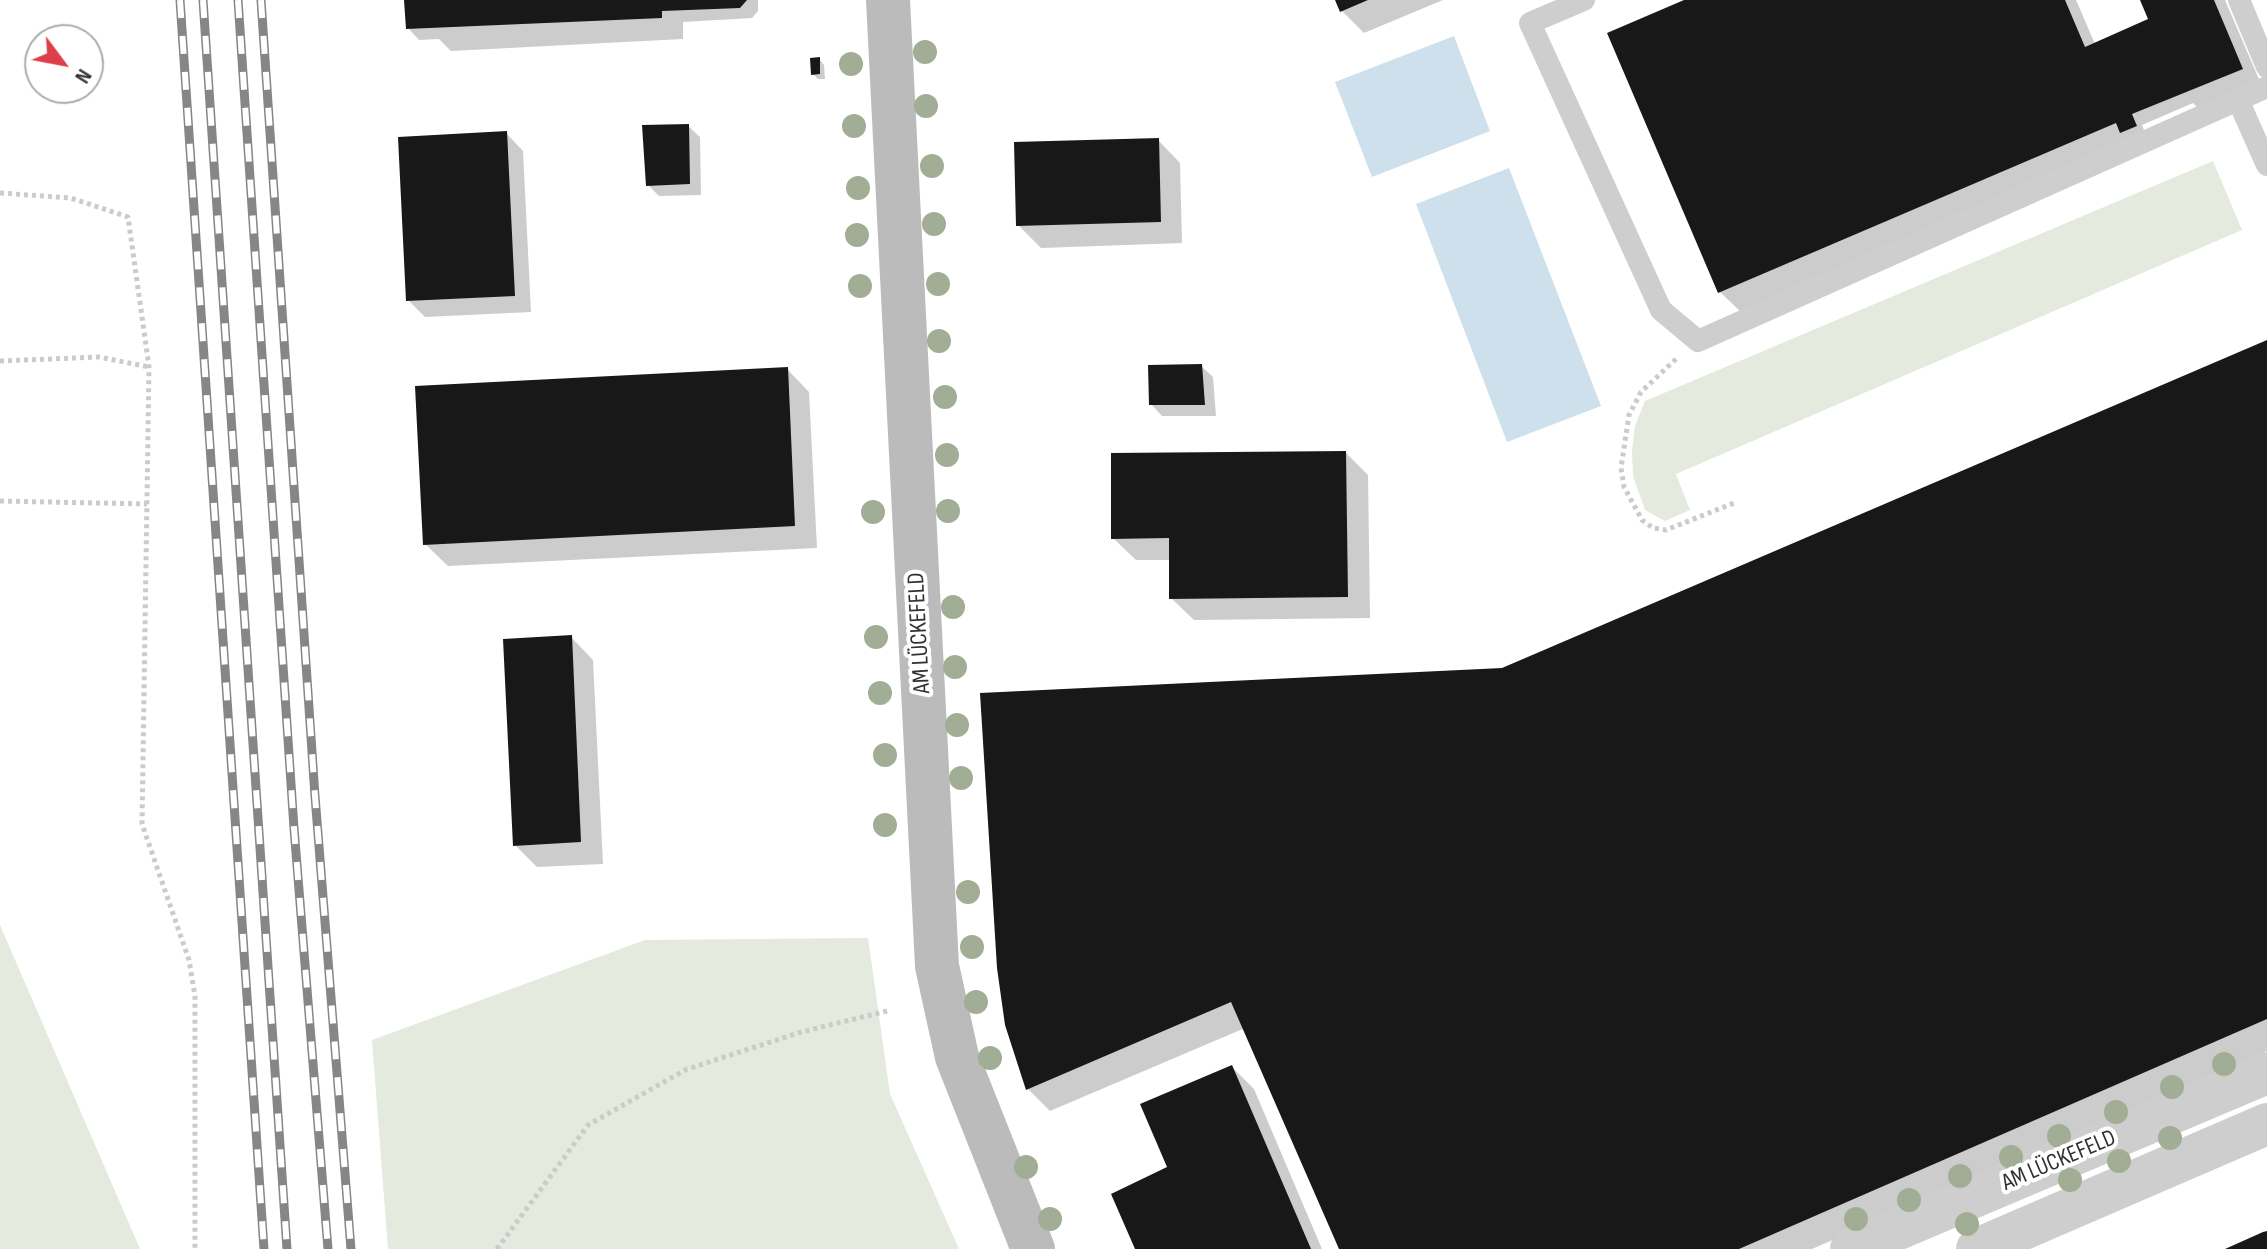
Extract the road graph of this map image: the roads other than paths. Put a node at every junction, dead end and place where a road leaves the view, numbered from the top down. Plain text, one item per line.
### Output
1 (888, 0) edge
2 (1584, 0) edge
3 (2239, 0) edge
4 (2267, 67) edge
5 (2267, 87) edge
6 (2238, 100) junction
7 (2267, 165) edge
8 (2267, 1073) edge
9 (2267, 1124) edge
10 (1033, 1249) edge
11 (1851, 1249) edge
12 (1977, 1249) edge

1 - 10 street, AM LÜCKEFELD
2 - 6 lane
3 - 4 lane
5 - 6 lane
6 - 7 lane
8 - 11 street, AM LÜCKEFELD
9 - 12 street, AM LÜCKEFELD

